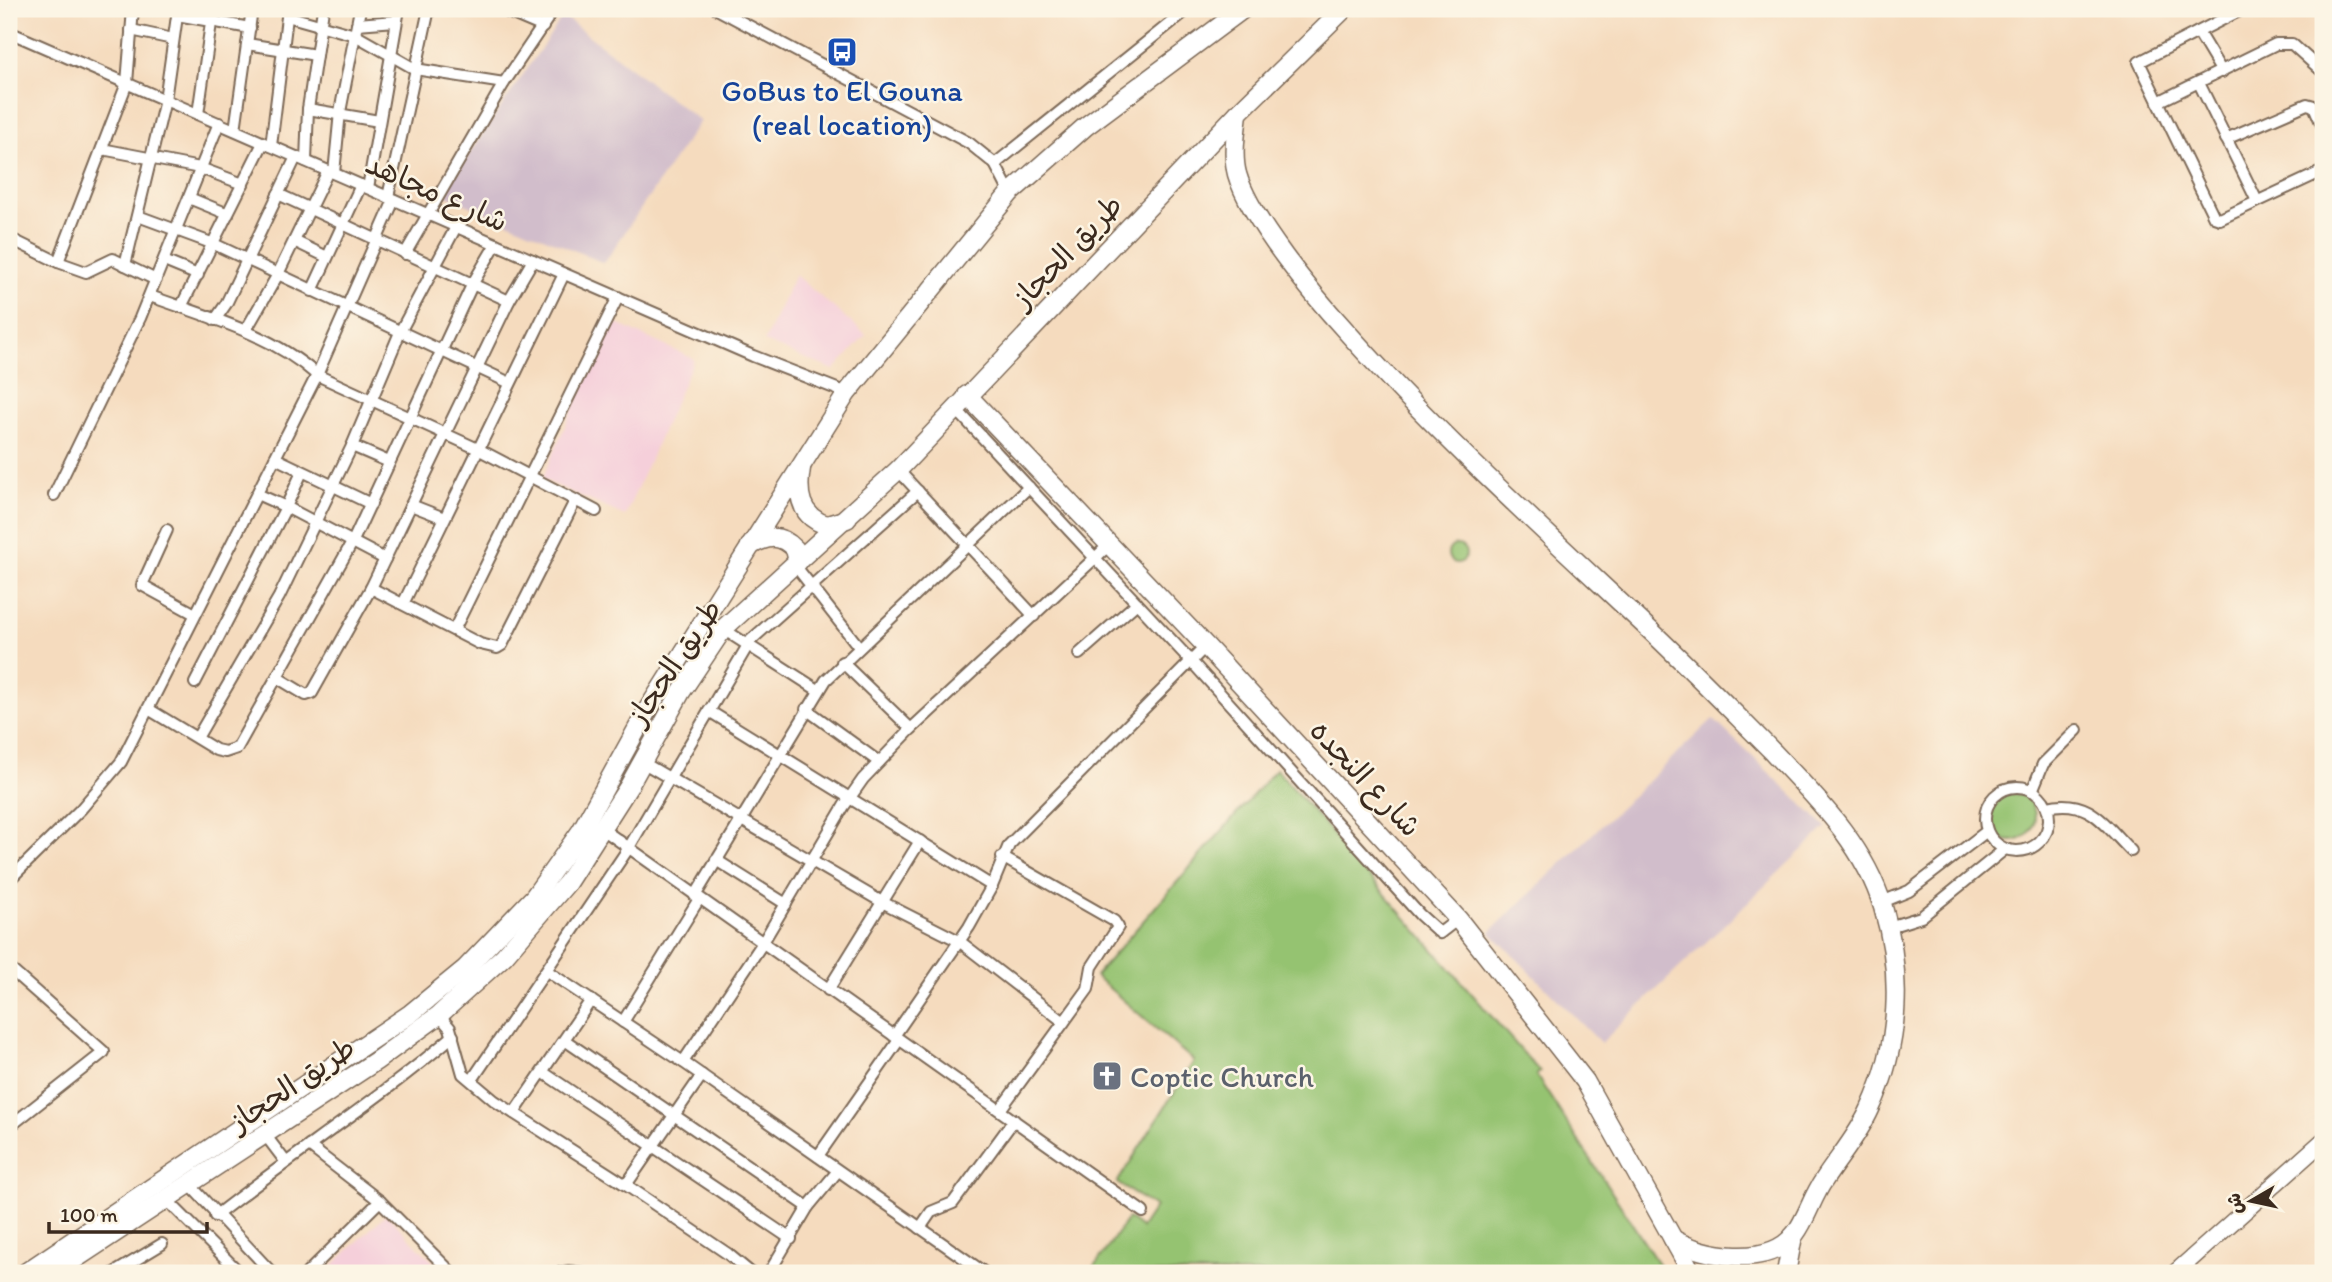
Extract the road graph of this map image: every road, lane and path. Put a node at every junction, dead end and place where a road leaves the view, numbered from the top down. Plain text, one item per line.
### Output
1 (133, 9) edge
2 (213, 9) edge
3 (252, 9) edge
4 (323, 9) edge
5 (360, 9) edge
6 (400, 9) edge
7 (429, 9) edge
8 (501, 9) edge
9 (554, 9) edge
10 (717, 9) edge
11 (1188, 9) edge
12 (1242, 9) edge
13 (1344, 9) edge
14 (2244, 9) edge
15 (177, 12) edge
16 (287, 13) edge
17 (211, 21) junction
18 (396, 21) junction
19 (320, 26) junction
20 (542, 27) junction
21 (250, 28) junction
22 (356, 29) junction
23 (131, 30) junction
24 (9, 32) edge
25 (2199, 32) junction
26 (173, 40) junction
27 (247, 44) junction
28 (283, 49) junction
29 (316, 55) junction
30 (391, 56) junction
31 (415, 69) junction
32 (2222, 72) junction
33 (2323, 72) edge
34 (127, 83) junction
35 (504, 83) junction
36 (2199, 83) junction
37 (165, 100) junction
38 (2158, 102) junction
39 (308, 109) junction
40 (340, 112) junction
41 (1238, 113) junction
42 (198, 114) junction
43 (379, 121) junction
44 (219, 124) junction
45 (2323, 127) edge
46 (235, 130) junction
47 (2226, 139) junction
48 (267, 144) junction
49 (102, 149) junction
50 (149, 158) junction
51 (301, 159) junction
52 (995, 164) junction
53 (200, 168) junction
54 (2323, 170) edge
55 (331, 172) junction
56 (243, 184) junction
57 (365, 187) junction
58 (1010, 193) junction
59 (278, 194) junction
60 (189, 198) junction
61 (391, 198) junction
62 (2257, 201) junction
63 (310, 209) junction
64 (228, 214) junction
65 (426, 214) junction
66 (138, 215) junction
67 (342, 225) junction
68 (456, 227) junction
69 (176, 229) junction
70 (9, 239) edge
71 (294, 241) junction
72 (376, 241) junction
73 (214, 243) junction
74 (496, 244) junction
75 (405, 254) junction
76 (327, 257) junction
77 (533, 260) junction
78 (164, 261) junction
79 (247, 261) junction
80 (58, 262) junction
81 (125, 265) junction
82 (436, 267) junction
83 (564, 274) junction
84 (198, 275) junction
85 (277, 276) junction
86 (156, 280) junction
87 (473, 283) junction
88 (312, 291) junction
89 (150, 296) junction
90 (618, 297) junction
91 (509, 301) junction
92 (349, 305) junction
93 (181, 307) junction
94 (215, 320) junction
95 (246, 330) junction
96 (401, 330) junction
97 (442, 350) junction
98 (478, 366) junction
99 (317, 375) junction
100 (510, 383) junction
101 (847, 393) junction
102 (371, 399) junction
103 (961, 401) junction
104 (411, 419) junction
105 (444, 435) junction
106 (352, 446) junction
107 (478, 449) junction
108 (275, 458) junction
109 (389, 461) junction
110 (802, 461) junction
111 (898, 470) junction
112 (302, 472) junction
113 (530, 477) junction
114 (332, 487) junction
115 (1029, 487) junction
116 (918, 492) junction
117 (257, 494) junction
118 (54, 495) dead end
119 (575, 501) junction
120 (371, 503) junction
121 (411, 505) junction
122 (286, 507) junction
123 (596, 511) dead end
124 (444, 518) junction
125 (848, 519) junction
126 (317, 521) junction
127 (167, 530) dead end
128 (353, 541) junction
129 (968, 544) junction
130 (1110, 544) junction
131 (750, 546) junction
132 (1095, 558) junction
133 (385, 559) junction
134 (796, 563) junction
135 (811, 585) junction
136 (371, 588) junction
137 (1137, 603) junction
138 (403, 604) junction
139 (194, 614) junction
140 (1034, 616) junction
141 (723, 629) junction
142 (454, 630) junction
143 (747, 645) junction
144 (1206, 646) junction
145 (859, 647) junction
146 (1079, 654) dead end
147 (1191, 661) junction
148 (842, 662) junction
149 (278, 678) junction
150 (195, 683) dead end
151 (818, 690) junction
152 (806, 709) junction
153 (150, 710) junction
154 (709, 711) junction
155 (911, 729) junction
156 (2077, 730) dead end
157 (197, 738) junction
158 (779, 754) junction
159 (642, 762) junction
160 (879, 762) junction
161 (669, 780) junction
162 (2032, 791) junction
163 (849, 797) junction
164 (2047, 807) junction
165 (739, 820) junction
166 (601, 828) junction
167 (1987, 831) junction
168 (920, 841) junction
169 (628, 849) junction
170 (2005, 849) junction
171 (2131, 850) dead end
172 (1002, 857) junction
173 (716, 860) junction
174 (812, 862) junction
175 (9, 880) edge
176 (992, 886) junction
177 (697, 897) junction
178 (882, 902) junction
179 (1882, 902) junction
180 (786, 904) junction
181 (1458, 919) junction
182 (1889, 928) junction
183 (959, 941) junction
184 (762, 944) junction
185 (9, 968) edge
186 (547, 971) junction
187 (828, 990) junction
188 (591, 1000) junction
189 (439, 1014) junction
190 (623, 1022) junction
191 (1064, 1022) junction
192 (453, 1037) junction
193 (897, 1038) junction
194 (566, 1041) junction
195 (684, 1062) junction
196 (544, 1073) junction
197 (702, 1074) junction
198 (472, 1080) junction
199 (1000, 1110) junction
200 (514, 1113) junction
201 (674, 1115) junction
202 (1014, 1120) junction
203 (9, 1127) edge
204 (266, 1136) junction
205 (2323, 1141) edge
206 (653, 1145) junction
207 (309, 1146) junction
208 (818, 1156) junction
209 (285, 1161) junction
210 (838, 1172) junction
211 (190, 1185) junction
212 (626, 1185) junction
213 (166, 1199) junction
214 (380, 1201) junction
215 (808, 1207) junction
216 (1143, 1213) dead end
217 (215, 1216) junction
218 (920, 1228) junction
219 (1793, 1236) junction
220 (790, 1239) junction
221 (1673, 1239) junction
222 (162, 1244) dead end
223 (446, 1271) edge
224 (25, 1273) edge
225 (54, 1273) edge
226 (114, 1273) edge
227 (240, 1273) edge
228 (272, 1273) edge
229 (307, 1273) edge
230 (558, 1273) edge
231 (583, 1273) edge
232 (751, 1273) edge
233 (769, 1273) edge
234 (985, 1273) edge
235 (1692, 1273) edge
236 (1786, 1273) edge
237 (2175, 1273) edge

1 - 23 street
2 - 17 street
3 - 21 street
4 - 19 street
5 - 22 street
6 - 18 street
7 - 31 street
8 - 20 street
9 - 20 street
10 - 52 street
11 - 52 street
12 - 58 main road, طريق الحجاز
13 - 41 main road, طريق الحجاز
14 - 25 street
15 - 17 street
15 - 26 street
16 - 19 street
16 - 28 street
17 - 21 street
17 - 42 street
18 - 22 street
18 - 30 street
19 - 22 street
19 - 29 street
20 - 35 street
21 - 27 street
22 - 30 street
22 - 40 street
23 - 26 street
23 - 34 street
24 - 34 street, شارع مجاهد
25 - 32 street
25 - 38 street
26 - 37 street
27 - 28 street
27 - 46 street
28 - 29 street
28 - 48 street
29 - 39 street
30 - 31 street
30 - 43 street
31 - 35 street
31 - 61 street
32 - 33 street
32 - 36 street
34 - 37 street, شارع مجاهد
34 - 49 street
35 - 65 street
36 - 38 street
36 - 47 street
37 - 42 street, شارع مجاهد
37 - 50 street
38 - 62 street
39 - 40 street
39 - 51 street
40 - 43 street
40 - 55 street
41 - 103 main road, طريق الحجاز
41 - 179 main road
42 - 44 street, شارع مجاهد
43 - 57 street
44 - 46 street, شارع مجاهد
44 - 53 street
45 - 47 street
46 - 48 street, شارع مجاهد
47 - 62 street
48 - 51 street, شارع مجاهد
48 - 56 street
49 - 50 street
49 - 80 street
50 - 53 street
50 - 66 street
51 - 55 street, شارع مجاهد
51 - 59 street
52 - 58 street
53 - 56 street
53 - 60 street
54 - 62 street
55 - 57 street, شارع مجاهد
55 - 63 street
56 - 64 street
57 - 61 street, شارع مجاهد
57 - 67 street
58 - 101 main road, طريق الحجاز
59 - 63 street
59 - 79 street
60 - 64 street
60 - 69 street
61 - 65 street, شارع مجاهد
61 - 72 street
63 - 67 street
63 - 71 street
64 - 73 street
65 - 68 street, شارع مجاهد
65 - 75 street
66 - 69 street
66 - 81 street
67 - 72 street
67 - 76 street
68 - 74 street, شارع مجاهد
68 - 82 street
69 - 73 street
69 - 78 street
70 - 80 street
71 - 76 street
71 - 85 street
72 - 75 street
72 - 92 street
73 - 79 street
73 - 84 street
74 - 77 street, شارع مجاهد
74 - 87 street
75 - 82 street
76 - 88 street
77 - 83 street, شارع مجاهد
77 - 91 street
78 - 84 street
78 - 86 street
79 - 85 street
79 - 94 street
80 - 81 street
81 - 86 street
82 - 87 street
82 - 96 street
83 - 90 street, شارع مجاهد
83 - 100 street
84 - 93 street
85 - 88 street
85 - 95 street
86 - 89 street
87 - 91 street
87 - 97 street
88 - 92 street
89 - 93 street
89 - 118 street
90 - 101 street, شارع مجاهد
90 - 113 street
91 - 98 street
92 - 96 street
92 - 99 street
93 - 94 street
94 - 95 street
95 - 99 street
96 - 97 street
96 - 102 street
97 - 98 street
97 - 104 street
98 - 100 street
98 - 105 street
99 - 102 street
99 - 108 street
100 - 107 street
101 - 110 main road, طريق الحجاز
102 - 104 street
102 - 106 street
103 - 111 main road, طريق الحجاز
103 - 115 street
103 - 130 main road, شارع النجده
104 - 105 street
104 - 109 street
105 - 107 street
105 - 121 street
106 - 109 street
106 - 114 street
107 - 113 street
107 - 124 street
108 - 112 street
108 - 117 street
109 - 120 street
110 - 125 main road
110 - 131 main road, طريق الحجاز
111 - 116 street
111 - 125 main road, طريق الحجاز
112 - 114 street
112 - 122 street
113 - 119 street
113 - 142 street
114 - 120 street
114 - 126 street
115 - 129 street
115 - 132 street
116 - 129 street
116 - 135 street
117 - 122 street
117 - 139 street
119 - 123 street
119 - 142 street
120 - 128 street
121 - 124 street
121 - 133 street
122 - 126 street
122 - 150 street
124 - 138 street
125 - 134 main road, طريق الحجاز
126 - 128 street
126 - 157 street
127 - 139 street
128 - 133 street
128 - 149 street
129 - 140 street
129 - 145 street
130 - 132 street
130 - 144 main road, شارع النجده
131 - 134 main road
131 - 224 main road, طريق الحجاز
132 - 137 street
132 - 140 street
133 - 136 street
134 - 135 street
134 - 141 main road, طريق الحجاز
135 - 143 street
135 - 145 street
136 - 138 street
136 - 149 street
137 - 146 street
137 - 147 street
138 - 142 street
139 - 153 street
140 - 155 street
141 - 143 street
141 - 159 main road, طريق الحجاز
143 - 151 street
143 - 154 street
144 - 147 street
144 - 181 main road, شارع النجده
145 - 148 street
147 - 172 street
147 - 181 street
148 - 151 street
148 - 155 street
149 - 157 street
151 - 152 street
152 - 158 street
152 - 160 street
153 - 157 street
153 - 175 street
154 - 158 street
154 - 161 street
155 - 160 street
156 - 162 street
158 - 163 street
158 - 165 street
159 - 161 street
159 - 166 main road, طريق الحجاز
160 - 163 street
161 - 165 street
161 - 169 street
162 - 164 street
162 - 167 street
163 - 168 street
163 - 174 street
164 - 170 street
164 - 171 street
165 - 173 street
165 - 174 street
166 - 169 street
166 - 189 main road, طريق الحجاز
167 - 170 street
167 - 179 street
168 - 176 street
168 - 178 street
169 - 177 street
169 - 186 street
170 - 182 street
172 - 176 street
172 - 191 street
173 - 177 street
173 - 180 street
174 - 178 street
174 - 180 street
176 - 183 street
177 - 184 street
177 - 190 street
178 - 183 street
178 - 187 street
179 - 182 main road
180 - 184 street
181 - 221 main road, شارع النجده
182 - 219 main road
183 - 191 street
183 - 193 street
184 - 187 street
184 - 195 street
185 - 203 street
186 - 188 street
186 - 198 street
187 - 193 street
188 - 190 street
188 - 194 street
189 - 192 street
189 - 204 main road, طريق الحجاز
190 - 195 street
191 - 199 street
192 - 198 street
192 - 207 street
193 - 199 street
193 - 208 street
194 - 196 street
194 - 201 street
195 - 197 street
196 - 200 street
196 - 206 street
197 - 201 street
197 - 208 street
198 - 200 street
199 - 202 street
200 - 212 street
201 - 206 street
201 - 215 street
202 - 216 street
202 - 218 street
204 - 209 street
204 - 211 main road, طريق الحجاز
205 - 237 street
206 - 212 street
206 - 220 street
207 - 209 street
207 - 214 street
208 - 210 street
209 - 217 street
210 - 215 street
210 - 218 street
211 - 213 main road, طريق الحجاز
211 - 217 street
212 - 232 street
213 - 225 main road, طريق الحجاز
213 - 227 street
214 - 223 street
214 - 229 street
215 - 220 street
217 - 228 street
218 - 234 street
219 - 221 main road
219 - 236 main road
220 - 233 street
221 - 235 main road, شارع النجده
222 - 226 street
230 - 231 street

